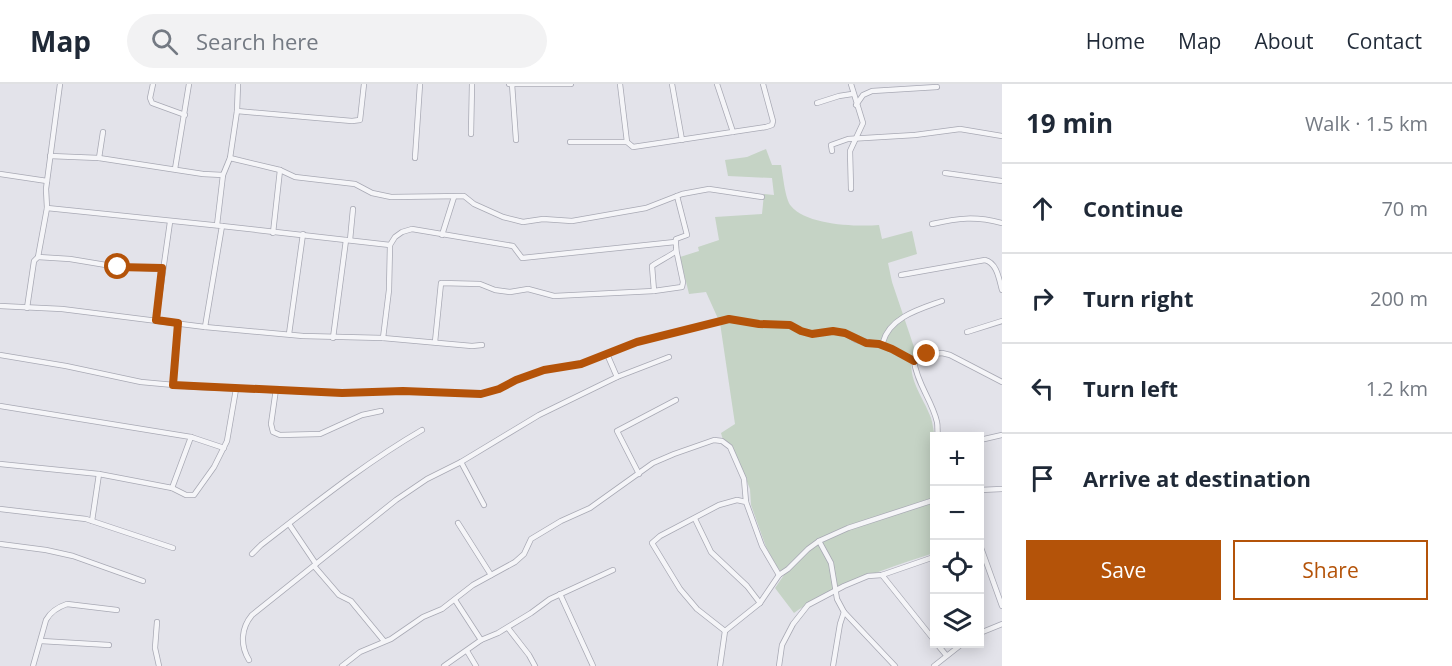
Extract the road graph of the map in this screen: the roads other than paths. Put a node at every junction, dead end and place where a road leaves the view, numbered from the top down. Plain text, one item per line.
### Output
1 (60, 84) edge
2 (153, 84) edge
3 (189, 84) edge
4 (238, 84) edge
5 (364, 84) edge
6 (420, 84) edge
7 (472, 84) edge
8 (511, 84) edge
9 (571, 84) edge
10 (620, 84) edge
11 (672, 84) edge
12 (717, 84) edge
13 (763, 84) edge
14 (850, 84) edge
15 (937, 87) dead end
16 (852, 94) junction
17 (817, 104) dead end
18 (856, 105) junction
19 (237, 111) junction
20 (185, 115) junction
21 (103, 132) dead end
22 (733, 132) junction
23 (471, 134) dead end
24 (1002, 136) edge
25 (855, 139) junction
26 (516, 140) dead end
27 (682, 140) junction
28 (570, 142) dead end
29 (627, 142) junction
30 (832, 151) dead end
31 (50, 156) junction
32 (99, 158) junction
33 (230, 158) junction
34 (415, 158) dead end
35 (175, 169) junction
36 (280, 170) junction
37 (945, 173) dead end
38 (0, 174) edge
39 (223, 175) junction
40 (47, 181) junction
41 (1002, 181) edge
42 (851, 189) dead end
43 (677, 196) junction
44 (454, 197) junction
45 (762, 197) dead end
46 (47, 208) junction
47 (353, 209) dead end
48 (170, 222) junction
49 (1002, 223) edge
50 (932, 224) dead end
51 (219, 226) junction
52 (273, 232) junction
53 (303, 234) junction
54 (442, 235) junction
55 (348, 240) junction
56 (675, 242) junction
57 (390, 245) junction
58 (676, 249) junction
59 (38, 257) junction
60 (162, 268) junction
61 (901, 275) dead end
62 (1002, 290) edge
63 (654, 291) junction
64 (942, 301) dead end
65 (0, 306) edge
66 (27, 308) junction
67 (156, 320) junction
68 (1002, 321) edge
69 (178, 323) junction
70 (205, 327) junction
71 (967, 332) dead end
72 (289, 334) junction
73 (333, 338) junction
74 (383, 338) junction
75 (435, 342) junction
76 (879, 344) junction
77 (482, 345) dead end
78 (607, 354) junction
79 (0, 355) edge
80 (669, 357) dead end
81 (914, 361) junction
82 (617, 377) junction
83 (1002, 382) edge
84 (173, 385) junction
85 (236, 389) junction
86 (276, 389) junction
87 (676, 400) dead end
88 (0, 406) edge
89 (381, 411) dead end
90 (422, 430) dead end
91 (938, 432) edge
92 (1002, 435) edge
93 (191, 437) junction
94 (984, 439) edge
95 (224, 448) junction
96 (461, 462) junction
97 (0, 464) edge
98 (99, 474) junction
99 (639, 474) junction
100 (172, 488) junction
101 (1002, 489) edge
102 (984, 490) edge
103 (930, 501) edge
104 (746, 502) junction
105 (484, 506) dead end
106 (0, 509) edge
107 (695, 519) junction
108 (92, 520) junction
109 (289, 524) junction
110 (458, 524) dead end
111 (819, 541) junction
112 (0, 544) edge
113 (173, 548) dead end
114 (252, 554) dead end
115 (984, 556) edge
116 (930, 558) edge
117 (315, 565) junction
118 (613, 570) dead end
119 (491, 575) junction
120 (779, 575) junction
121 (882, 575) junction
122 (143, 581) dead end
123 (835, 592) junction
124 (560, 594) junction
125 (455, 600) junction
126 (760, 603) junction
127 (1002, 606) edge
128 (117, 610) dead end
129 (844, 612) junction
130 (157, 622) dead end
131 (1002, 624) edge
132 (508, 628) junction
133 (725, 631) junction
134 (984, 631) edge
135 (930, 635) edge
136 (481, 640) junction
137 (41, 641) junction
138 (384, 641) junction
139 (109, 645) dead end
140 (941, 648) edge
141 (956, 648) edge
142 (467, 651) junction
143 (946, 655) junction
144 (249, 660) dead end
145 (33, 666) edge
146 (159, 666) edge
147 (342, 666) edge
148 (444, 666) edge
149 (476, 666) edge
150 (536, 666) edge
151 (593, 666) edge
152 (720, 666) edge
153 (779, 666) edge
154 (833, 666) edge
155 (895, 666) edge
156 (934, 666) edge

1 - 31 street
2 - 20 street
3 - 20 street
4 - 19 street
5 - 19 street
6 - 34 street
7 - 23 street
8 - 9 street
8 - 26 street
10 - 29 street
11 - 27 street
12 - 22 street
13 - 22 street
14 - 16 street
15 - 18 street
16 - 17 street
16 - 18 street
18 - 25 street
19 - 33 street
20 - 35 street
21 - 32 street
22 - 27 street
24 - 25 street
25 - 30 street
25 - 42 street
27 - 29 street
28 - 29 street
31 - 32 street
31 - 40 street
32 - 35 street
33 - 36 street
33 - 39 street
35 - 39 street
36 - 44 street
36 - 52 street
37 - 41 street
38 - 40 street
39 - 51 street
40 - 46 street
43 - 44 street
43 - 45 street
43 - 56 street
44 - 54 street
46 - 48 street
46 - 59 street
47 - 55 street
48 - 51 street
48 - 60 street
49 - 50 street
51 - 52 street
51 - 70 street
52 - 53 street
53 - 55 street
53 - 72 street
54 - 56 street
54 - 57 street
55 - 57 street
55 - 73 street
56 - 58 street
57 - 74 street
58 - 63 street
58 - 63 street
59 - 60 street
59 - 66 street
60 - 67 street
61 - 62 street
63 - 75 street
64 - 76 street
65 - 66 street
66 - 67 street
67 - 69 street
68 - 71 street
69 - 70 street
69 - 84 street
70 - 72 street
72 - 73 street
73 - 74 street
74 - 75 street
75 - 77 street
76 - 78 street
76 - 81 street
78 - 82 street
78 - 86 street
79 - 84 street
80 - 82 street
81 - 83 street
81 - 91 street
82 - 96 street
84 - 85 street
85 - 86 street
85 - 95 street
86 - 89 street
87 - 99 street
88 - 93 street
90 - 109 street
92 - 94 street
93 - 95 street
93 - 100 street
95 - 100 street
96 - 105 street
96 - 117 street
97 - 98 street
98 - 100 street
98 - 108 street
99 - 104 street
99 - 119 street
101 - 102 street
103 - 111 street
104 - 107 street
104 - 120 street
106 - 108 street
107 - 126 street
107 - 133 street
108 - 113 street
109 - 114 street
109 - 117 street
110 - 119 street
111 - 120 street
111 - 123 street
112 - 122 street
115 - 127 street
116 - 121 street
117 - 138 street
117 - 144 street
118 - 124 street
119 - 125 street
120 - 126 street
121 - 123 street
121 - 135 street
123 - 129 street
123 - 153 street
124 - 132 street
124 - 151 street
125 - 136 street
125 - 138 street
126 - 133 street
128 - 137 street
129 - 154 street
129 - 155 street
130 - 146 street
131 - 134 street
132 - 136 street
132 - 150 street
133 - 152 street
136 - 142 street
137 - 139 street
137 - 145 street
138 - 147 street
140 - 143 street
141 - 143 street
142 - 148 street
142 - 149 street
143 - 156 street

